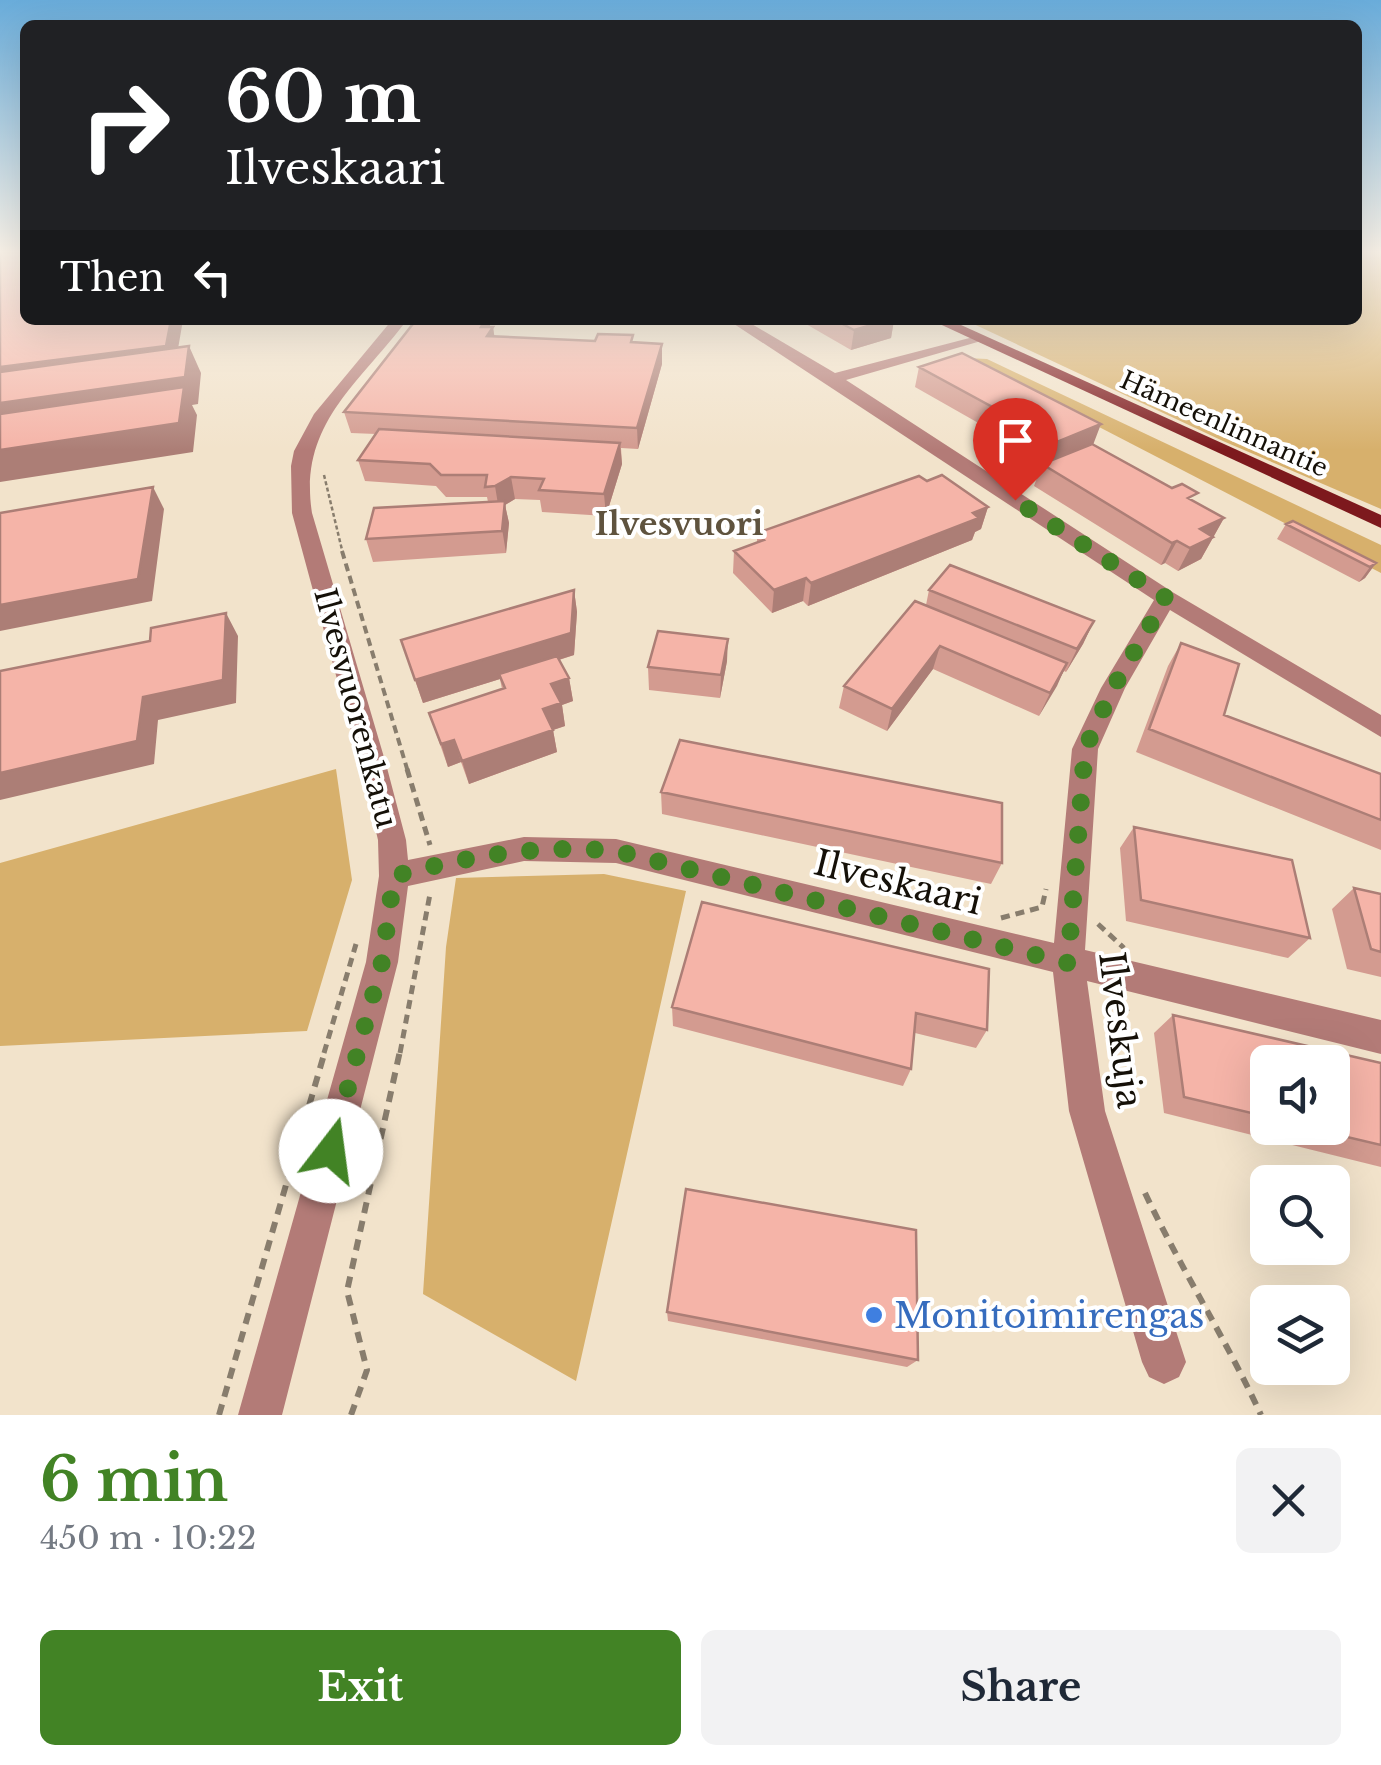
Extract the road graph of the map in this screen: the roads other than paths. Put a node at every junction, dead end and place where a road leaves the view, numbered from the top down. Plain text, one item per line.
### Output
1 (396, 325) edge
2 (743, 325) edge
3 (949, 325) edge
4 (976, 338) junction
5 (833, 379) junction
6 (1381, 522) edge
7 (1166, 598) junction
8 (1381, 727) edge
9 (394, 876) junction
10 (1068, 963) junction
11 (1381, 1037) edge
12 (1164, 1362) dead end
13 (260, 1415) edge

1 - 9 street, Ilvesvuorenkatu
2 - 5 street
3 - 4 main road, Hämeenlinnantie
4 - 5 street
4 - 6 main road, Hämeenlinnantie
5 - 7 street
7 - 8 street
7 - 10 street, Ilveskuja
9 - 10 street, Ilveskaari
9 - 13 street, Ilvesvuorenkatu
10 - 11 street, Ilveskaari
10 - 12 street, Ilveskuja

